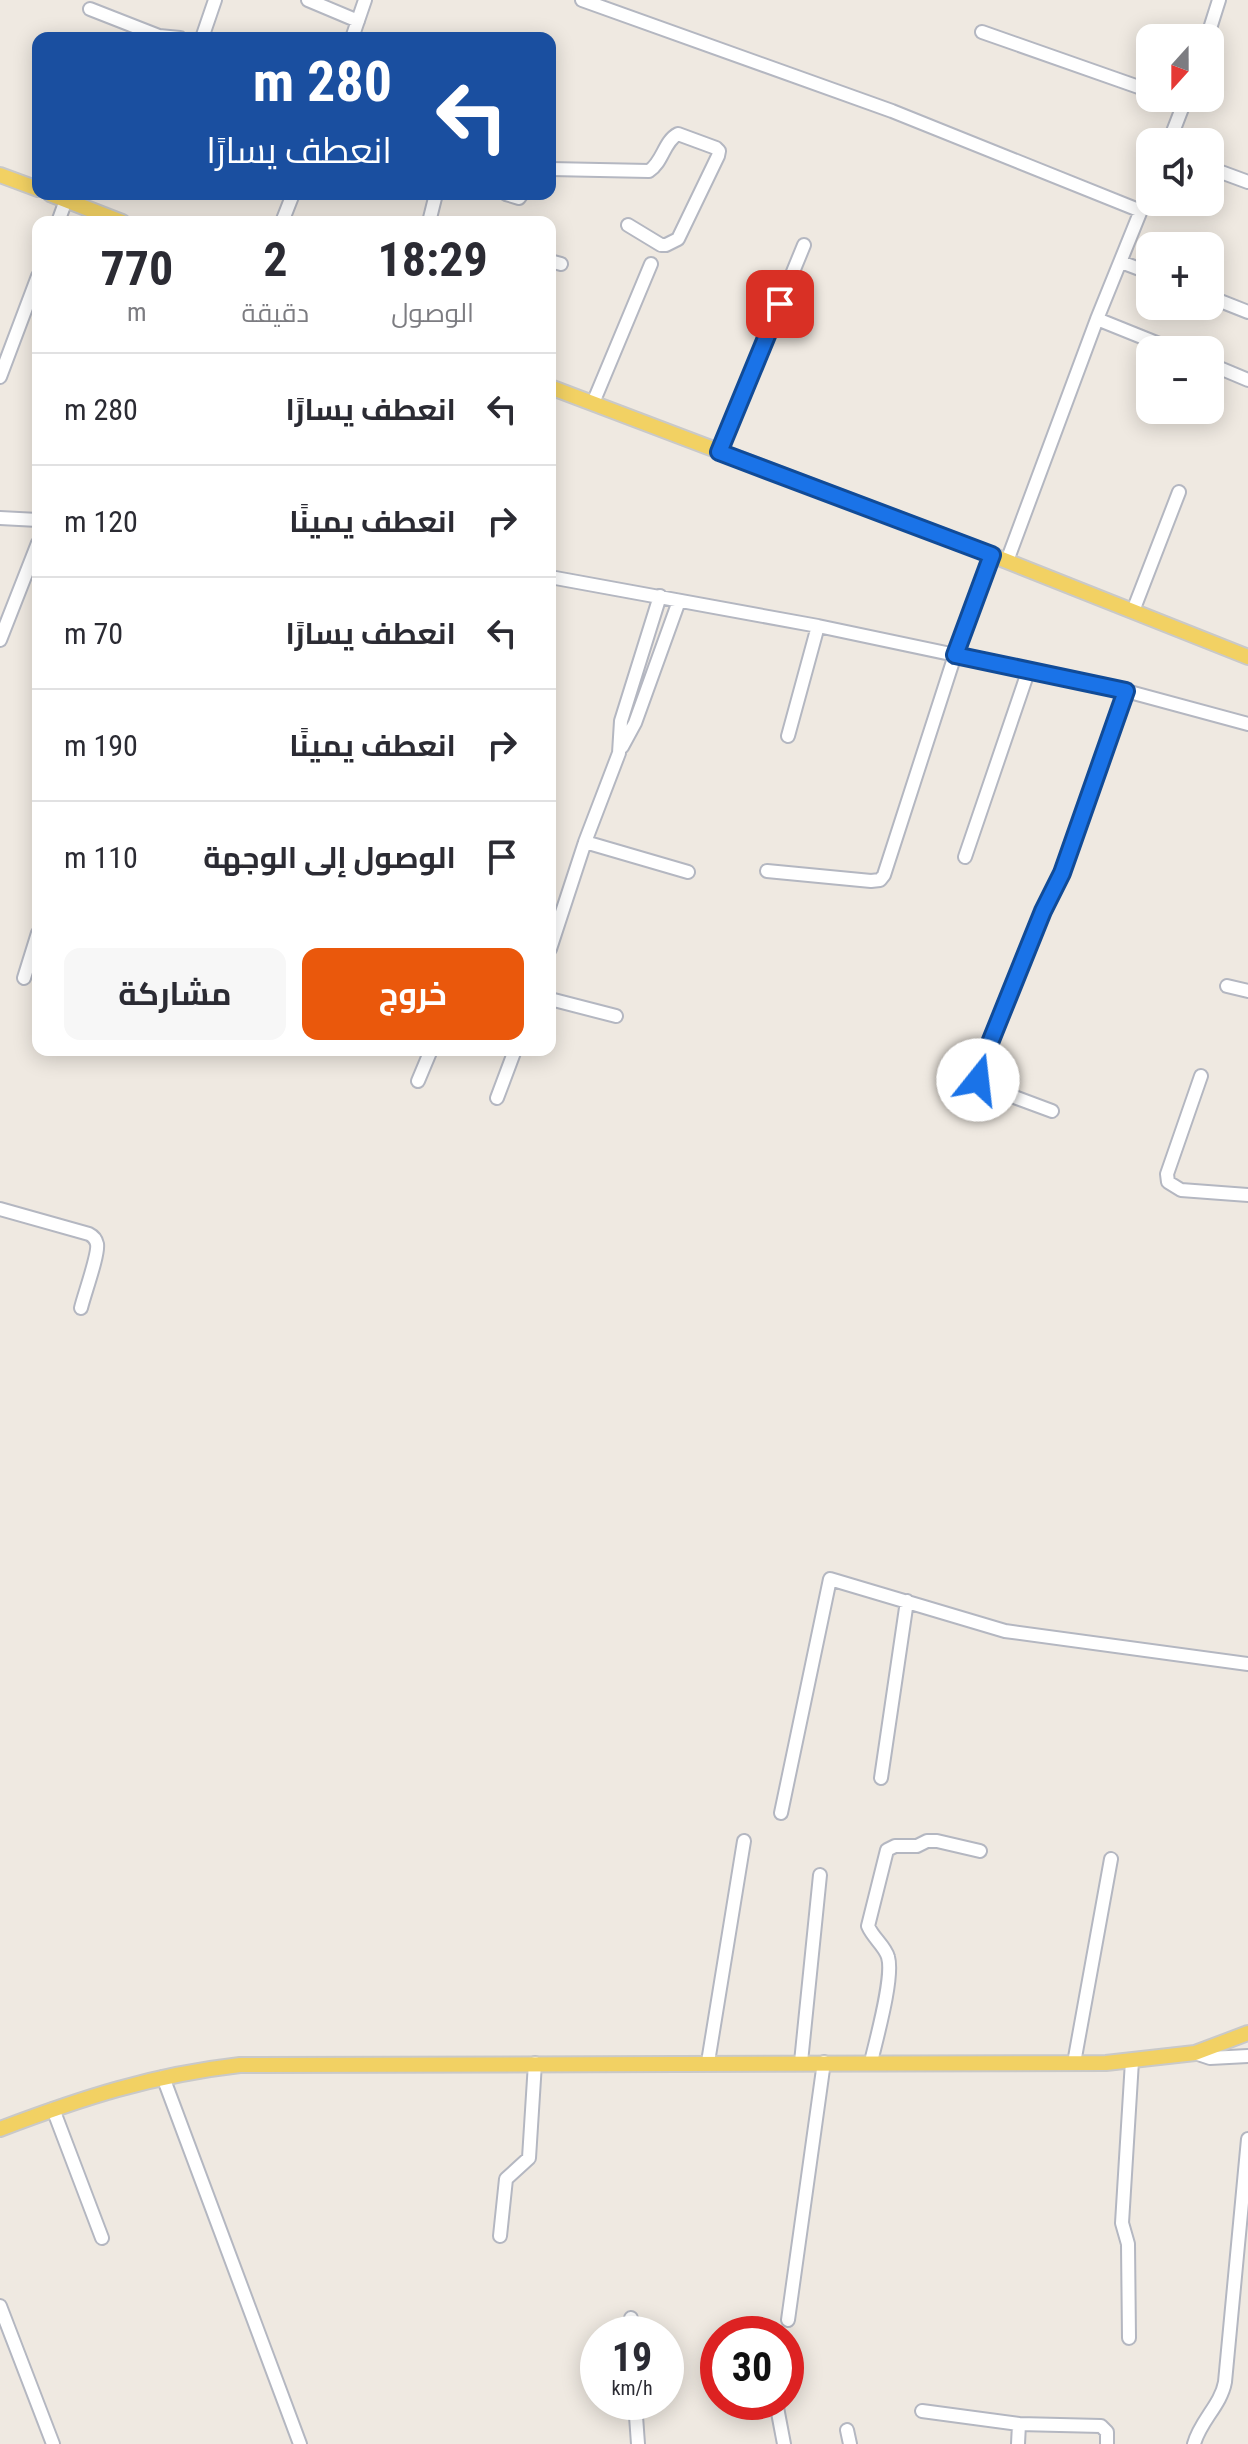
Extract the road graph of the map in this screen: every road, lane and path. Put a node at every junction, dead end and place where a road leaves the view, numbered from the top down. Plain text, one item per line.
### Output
1 (215, 0) edge
2 (308, 0) edge
3 (365, 0) edge
4 (582, 0) edge
5 (1219, 0) edge
6 (90, 9) dead end
7 (358, 21) junction
8 (1211, 24) edge
9 (148, 32) edge
10 (204, 32) edge
11 (354, 32) edge
12 (982, 32) dead end
13 (1136, 86) edge
14 (556, 169) edge
15 (1224, 173) edge
16 (0, 175) edge
17 (1248, 182) edge
18 (32, 187) edge
19 (66, 200) joint
20 (1136, 209) edge
21 (60, 216) edge
22 (107, 216) edge
23 (1139, 216) edge
24 (628, 225) dead end
25 (804, 245) dead end
26 (1121, 262) junction
27 (651, 264) dead end
28 (1136, 268) edge
29 (32, 292) edge
30 (1224, 303) edge
31 (1248, 312) edge
32 (1097, 319) junction
33 (1139, 336) edge
34 (1224, 370) edge
35 (0, 377) edge
36 (1248, 380) edge
37 (556, 389) edge
38 (593, 403) junction
39 (719, 452) junction
40 (1179, 492) dead end
41 (0, 518) edge
42 (32, 520) edge
43 (992, 555) junction
44 (32, 558) edge
45 (1007, 561) junction
46 (556, 578) edge
47 (660, 596) junction
48 (679, 601) junction
49 (1133, 611) junction
50 (818, 626) junction
51 (0, 640) edge
52 (955, 655) junction
53 (1248, 657) edge
54 (1028, 672) junction
55 (1126, 691) junction
56 (1248, 724) edge
57 (788, 736) dead end
58 (619, 753) junction
59 (585, 842) junction
60 (965, 857) dead end
61 (767, 871) dead end
62 (688, 872) dead end
63 (556, 917) edge
64 (32, 952) edge
65 (24, 978) dead end
66 (1227, 986) dead end
67 (1248, 991) edge
68 (556, 1001) edge
69 (616, 1016) dead end
70 (428, 1056) edge
71 (513, 1056) edge
72 (1201, 1076) dead end
73 (418, 1081) dead end
74 (497, 1098) dead end
75 (1052, 1111) dead end
76 (1248, 1195) edge
77 (0, 1209) edge
78 (81, 1308) dead end
79 (907, 1601) junction
80 (1248, 1664) edge
81 (881, 1778) dead end
82 (781, 1813) dead end
83 (744, 1841) dead end
84 (980, 1851) dead end
85 (1111, 1859) dead end
86 (820, 1875) dead end
87 (1248, 2033) edge
88 (1195, 2053) junction
89 (1248, 2056) edge
90 (1132, 2061) junction
91 (708, 2062) junction
92 (801, 2062) junction
93 (824, 2062) junction
94 (871, 2062) junction
95 (535, 2063) junction
96 (1074, 2063) junction
97 (163, 2077) junction
98 (53, 2109) junction
99 (0, 2129) edge
100 (1248, 2139) edge
101 (500, 2236) dead end
102 (102, 2238) dead end
103 (0, 2306) edge
104 (789, 2316) edge
105 (1129, 2338) dead end
106 (922, 2411) dead end
107 (636, 2420) edge
108 (779, 2420) edge
109 (1019, 2424) junction
110 (847, 2430) dead end
111 (53, 2444) edge
112 (300, 2444) edge
113 (638, 2444) edge
114 (784, 2444) edge
115 (850, 2444) edge
116 (1018, 2444) edge
117 (1107, 2444) edge
118 (1194, 2444) edge

1 - 10 street
2 - 7 street
3 - 7 street
4 - 20 street
5 - 8 street
6 - 9 street
7 - 11 street
12 - 13 street
14 - 24 street
15 - 17 street
16 - 18 main road
19 - 21 street
19 - 22 main road
23 - 26 street
25 - 39 street
26 - 28 street
26 - 32 street
27 - 38 street
29 - 35 street
30 - 31 street
32 - 33 street
32 - 45 street
34 - 36 street
37 - 38 main road
38 - 39 main road
39 - 43 main road
40 - 49 street
41 - 42 street
43 - 45 main road
43 - 52 street
44 - 51 street
45 - 49 main road
46 - 47 street
47 - 48 street
47 - 58 street
48 - 50 street
48 - 58 street
49 - 53 main road
50 - 52 street
50 - 57 street
52 - 54 street
52 - 61 street
54 - 55 street
54 - 60 street
55 - 56 street
55 - 75 street
58 - 59 street
59 - 62 street
59 - 63 street
64 - 65 street
66 - 67 street
68 - 69 street
70 - 73 street
71 - 74 street
72 - 76 street
77 - 78 street
79 - 80 street
79 - 81 street
79 - 82 street
83 - 91 street
84 - 94 street
85 - 96 street
86 - 92 street
87 - 88 main road
88 - 89 street
88 - 90 main road
90 - 96 main road
90 - 105 street
91 - 92 main road
91 - 95 main road
92 - 93 main road
93 - 94 main road
93 - 104 street
94 - 96 main road
95 - 97 main road
95 - 101 street
97 - 98 main road
97 - 112 street
98 - 99 main road
98 - 102 street
100 - 118 street
103 - 111 street
106 - 109 street
107 - 113 street
108 - 114 street
109 - 116 street
109 - 117 street
110 - 115 street

